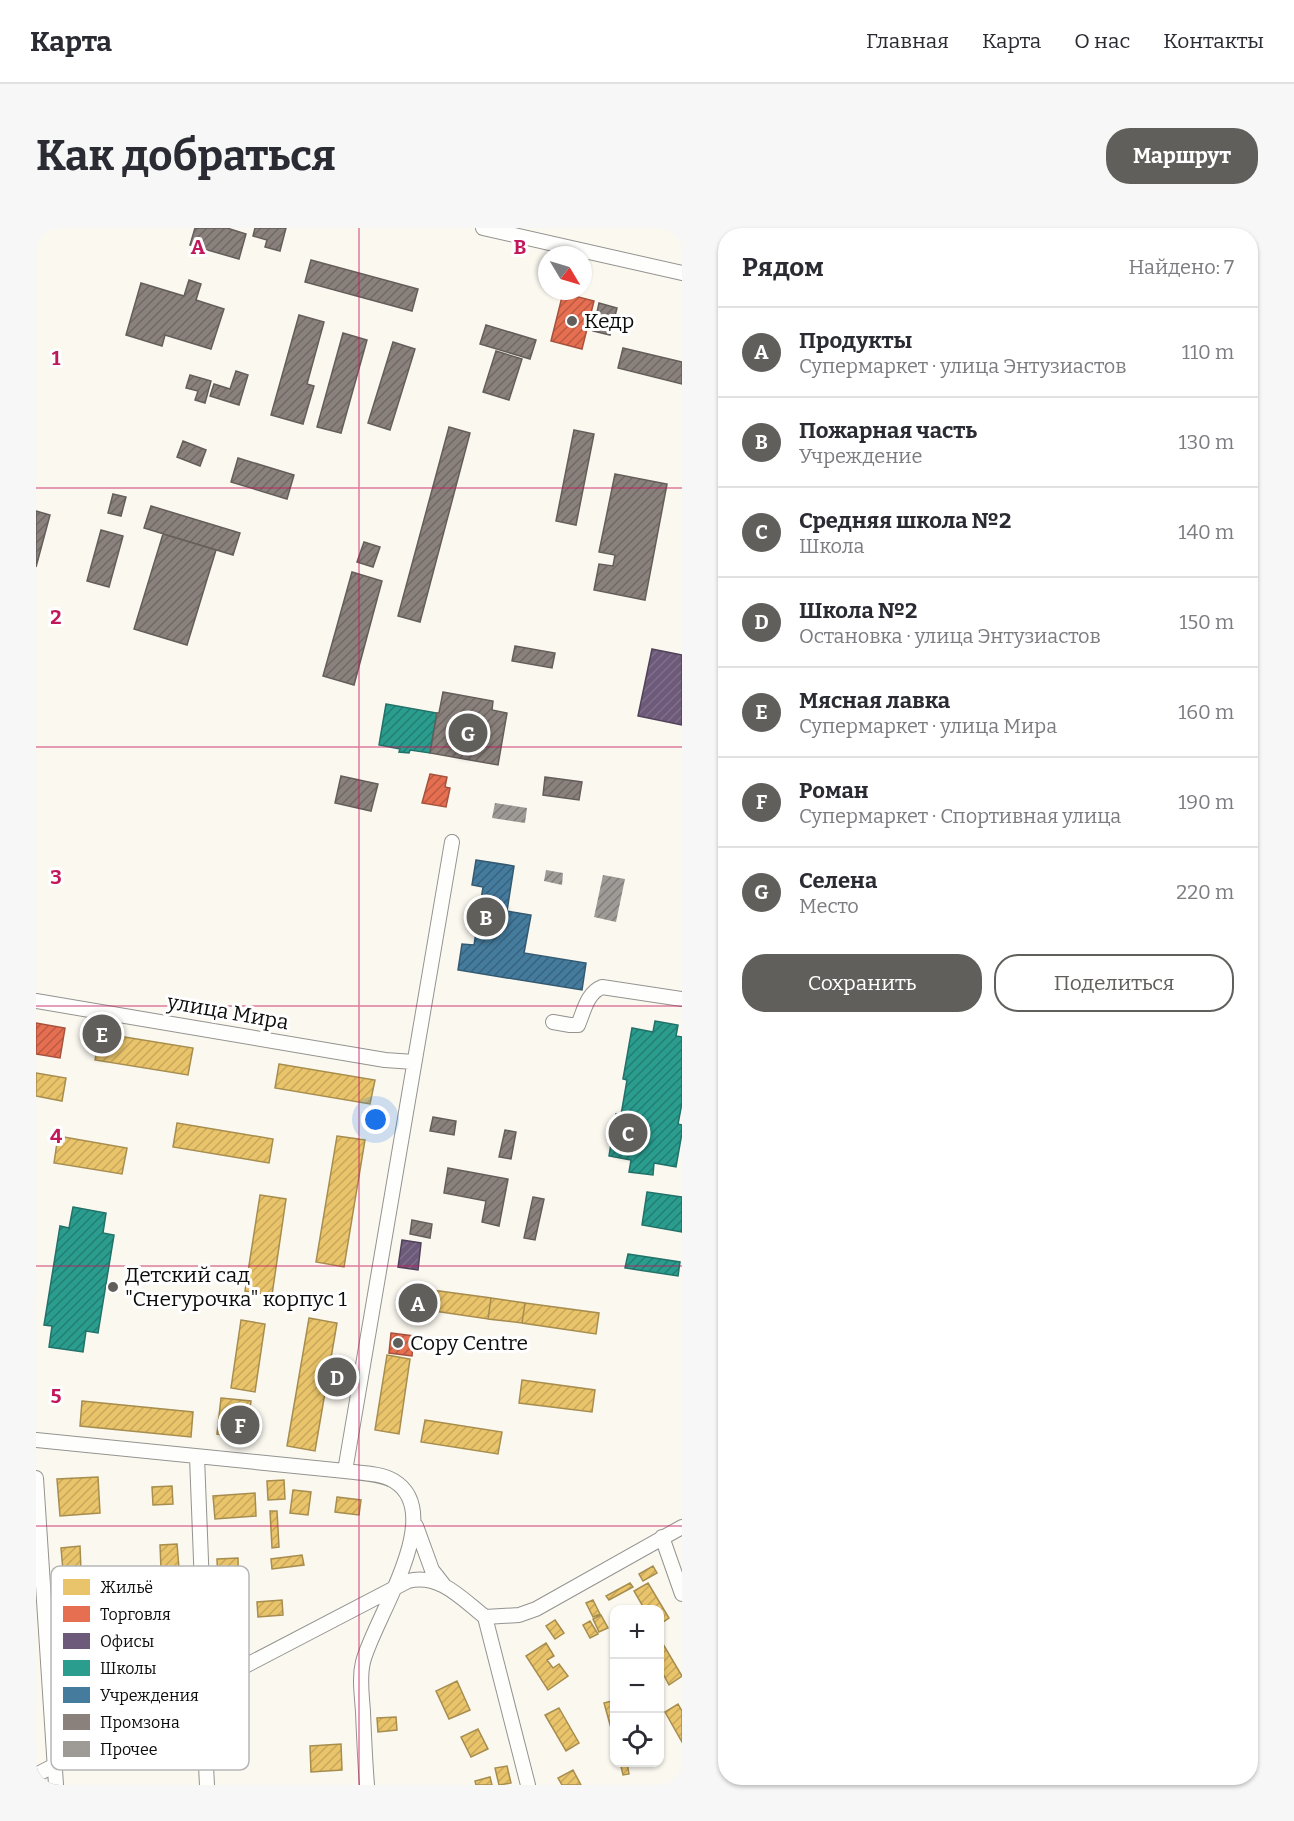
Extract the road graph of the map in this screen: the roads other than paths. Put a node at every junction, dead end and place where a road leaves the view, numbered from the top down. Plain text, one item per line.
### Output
1 (483, 228) edge
2 (682, 273) edge
3 (452, 842) dead end
4 (682, 999) edge
5 (36, 1001) edge
6 (553, 1022) dead end
7 (414, 1062) junction
8 (36, 1440) edge
9 (197, 1457) junction
10 (345, 1471) junction
11 (36, 1478) edge
12 (413, 1518) junction
13 (682, 1527) edge
14 (662, 1537) junction
15 (201, 1566) edge
16 (446, 1586) junction
17 (395, 1587) junction
18 (682, 1594) edge
19 (485, 1617) junction
20 (249, 1663) edge
21 (51, 1705) edge
22 (51, 1767) edge
23 (55, 1770) edge
24 (206, 1770) edge
25 (36, 1775) edge
26 (56, 1785) edge
27 (207, 1785) edge
28 (367, 1785) edge
29 (528, 1785) edge

1 - 2 street
3 - 7 street
4 - 6 street
5 - 7 street, улица Мира
7 - 10 street
8 - 9 street
9 - 10 street
9 - 15 street
10 - 12 street
11 - 21 street
12 - 16 street
12 - 17 street
13 - 14 street
14 - 18 street
14 - 19 street
16 - 17 street
16 - 19 street
17 - 20 street
17 - 28 street
19 - 29 street
22 - 25 street
23 - 26 street
24 - 27 street

